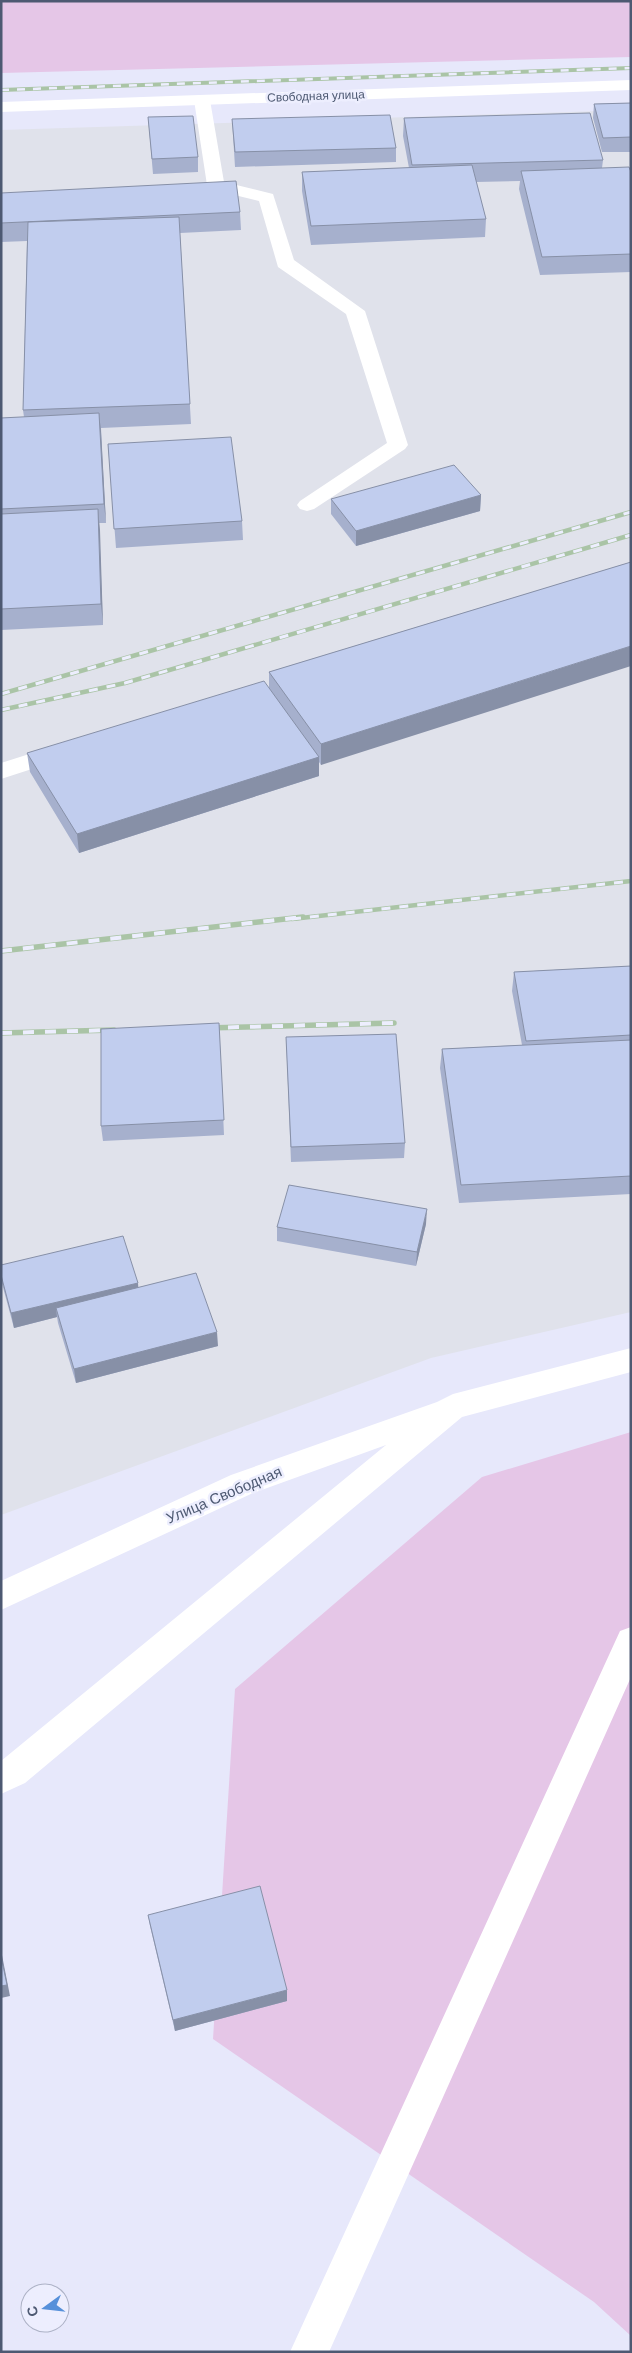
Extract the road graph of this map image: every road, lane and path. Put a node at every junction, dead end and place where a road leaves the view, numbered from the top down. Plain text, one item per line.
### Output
1 (631, 85) edge
2 (202, 100) junction
3 (1, 107) edge
4 (307, 505) dead end
5 (87, 743) edge
6 (1, 770) edge
7 (631, 1360) edge
8 (452, 1407) junction
9 (1, 1596) edge
10 (631, 1641) edge
11 (1, 1778) edge
12 (309, 2352) edge

1 - 2 street, Свободная улица
2 - 3 street, Свободная улица
2 - 4 street
5 - 6 street
7 - 8 street, Улица Свободная
8 - 9 street, Улица Свободная
8 - 11 street
10 - 12 street

